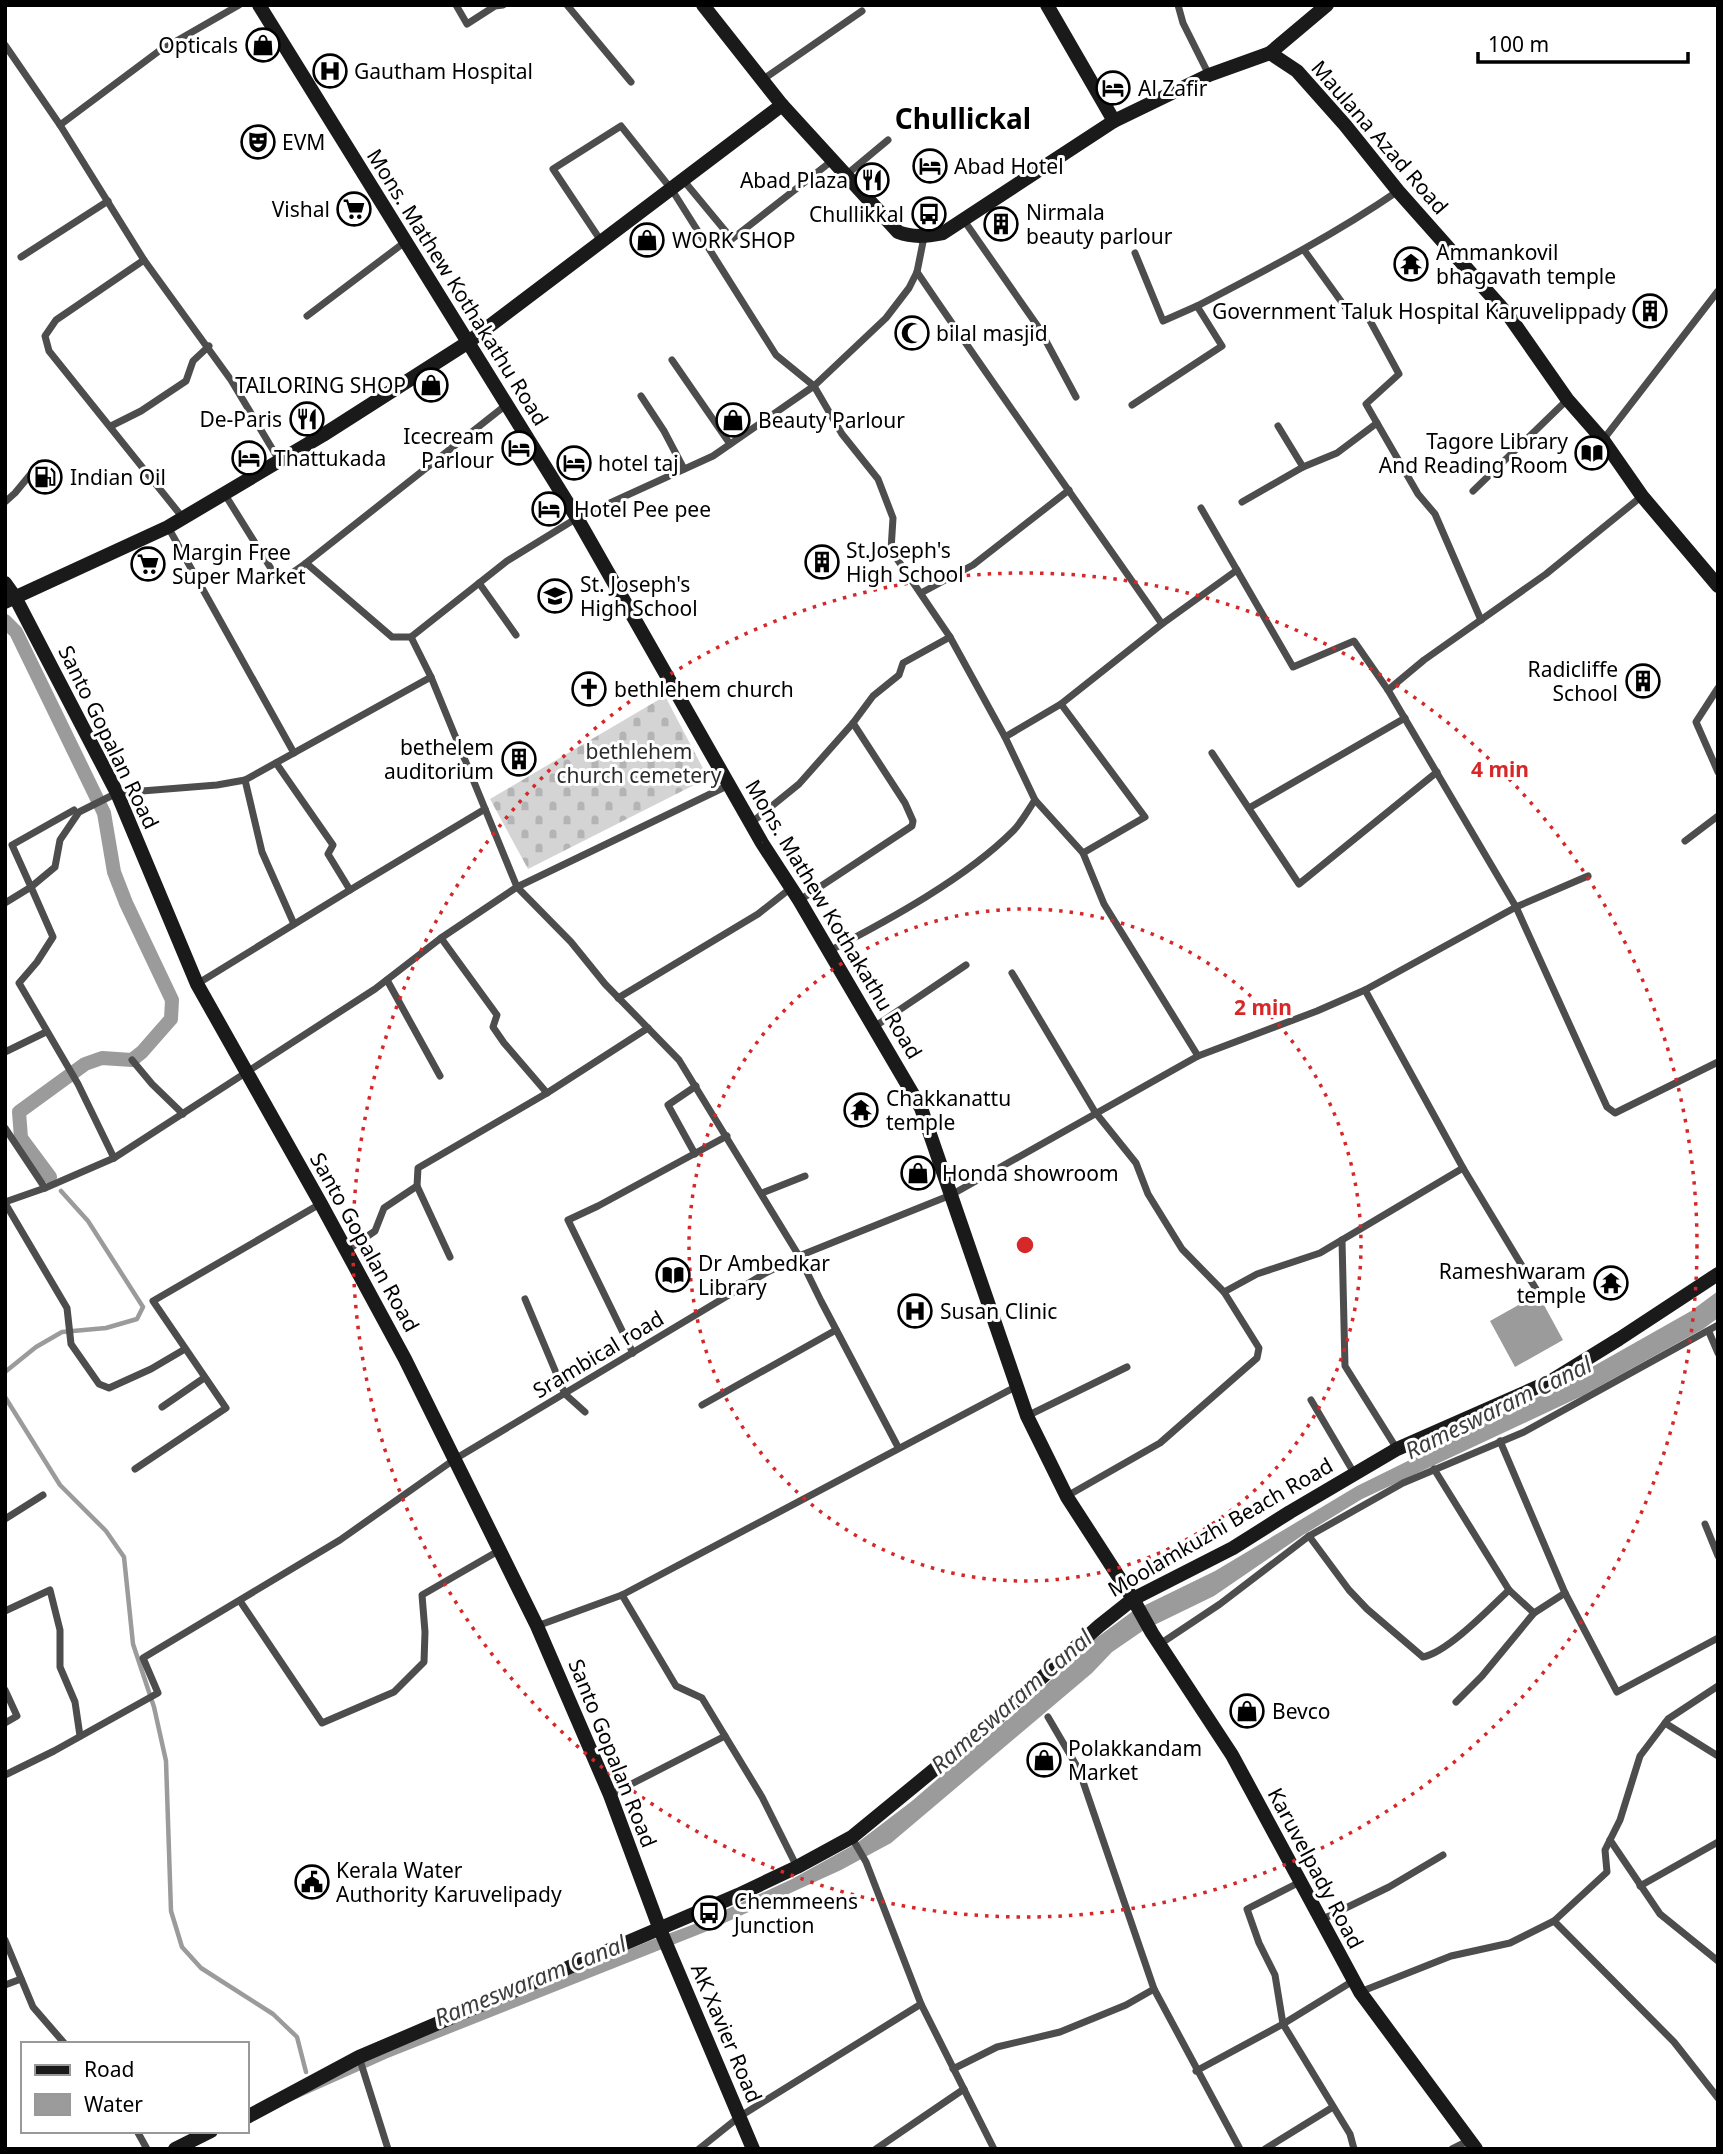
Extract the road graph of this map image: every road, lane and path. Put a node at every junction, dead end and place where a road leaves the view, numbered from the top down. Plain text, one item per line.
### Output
1 (239, 5) edge
2 (258, 5) edge
3 (456, 5) edge
4 (503, 5) edge
5 (567, 5) edge
6 (704, 5) edge
7 (1047, 5) edge
8 (1178, 5) edge
9 (1327, 5) edge
10 (862, 11) dead end
11 (5, 45) edge
12 (1270, 53) junction
13 (1209, 75) junction
14 (762, 80) junction
15 (631, 82) dead end
16 (782, 105) junction
17 (1114, 121) junction
18 (60, 125) junction
19 (888, 140) dead end
20 (832, 160) junction
21 (846, 175) junction
22 (684, 181) junction
23 (671, 190) junction
24 (1398, 191) junction
25 (108, 201) junction
26 (963, 219) junction
27 (924, 236) junction
28 (405, 242) junction
29 (601, 242) junction
30 (1304, 250) junction
31 (1135, 253) dead end
32 (21, 257) dead end
33 (144, 260) junction
34 (917, 272) junction
35 (1718, 291) edge
36 (1197, 306) junction
37 (307, 316) dead end
38 (467, 343) junction
39 (209, 346) junction
40 (672, 360) dead end
41 (814, 386) junction
42 (641, 396) dead end
43 (1076, 397) dead end
44 (1567, 399) junction
45 (506, 405) junction
46 (1132, 405) dead end
47 (1377, 423) junction
48 (111, 426) junction
49 (1278, 426) dead end
50 (1603, 440) junction
51 (730, 444) junction
52 (279, 460) junction
53 (39, 464) dead end
54 (1303, 467) junction
55 (684, 469) junction
56 (1069, 490) junction
57 (1473, 491) dead end
58 (223, 493) junction
59 (1642, 496) junction
60 (5, 502) edge
61 (1242, 502) dead end
62 (1200, 508) dead end
63 (183, 518) junction
64 (577, 518) junction
65 (168, 527) junction
66 (306, 563) junction
67 (1237, 570) junction
68 (5, 583) edge
69 (479, 583) junction
70 (1718, 586) edge
71 (921, 593) junction
72 (10, 600) edge
73 (1481, 620) junction
74 (1162, 624) junction
75 (516, 635) dead end
76 (950, 637) junction
77 (411, 638) junction
78 (431, 677) junction
79 (1718, 688) edge
80 (1388, 690) junction
81 (1061, 704) junction
82 (1405, 718) junction
83 (853, 723) junction
84 (1005, 737) junction
85 (1212, 752) dead end
86 (294, 753) junction
87 (276, 763) junction
88 (1437, 772) junction
89 (1718, 772) edge
90 (245, 780) junction
91 (729, 785) junction
92 (111, 796) junction
93 (1035, 800) junction
94 (1249, 808) junction
95 (485, 809) junction
96 (74, 810) dead end
97 (1718, 816) edge
98 (751, 823) junction
99 (1685, 841) dead end
100 (1083, 853) junction
101 (1588, 876) dead end
102 (31, 887) junction
103 (517, 887) junction
104 (350, 890) junction
105 (795, 894) junction
106 (5, 903) edge
107 (1516, 907) junction
108 (294, 924) junction
109 (441, 938) junction
110 (829, 951) junction
111 (966, 965) dead end
112 (1012, 973) dead end
113 (387, 980) junction
114 (197, 984) junction
115 (1365, 990) junction
116 (618, 998) junction
117 (874, 1027) junction
118 (648, 1028) junction
119 (46, 1032) junction
120 (5, 1052) edge
121 (1198, 1056) junction
122 (132, 1060) dead end
123 (1718, 1062) edge
124 (247, 1072) junction
125 (440, 1076) dead end
126 (696, 1086) junction
127 (547, 1093) junction
128 (1096, 1112) junction
129 (183, 1114) junction
130 (5, 1128) edge
131 (727, 1136) junction
132 (695, 1154) junction
133 (114, 1158) junction
134 (1463, 1168) junction
135 (804, 1176) dead end
136 (417, 1186) junction
137 (45, 1188) junction
138 (762, 1193) junction
139 (951, 1195) junction
140 (5, 1202) edge
141 (321, 1204) junction
142 (1342, 1240) junction
143 (346, 1251) junction
144 (799, 1256) junction
145 (450, 1257) dead end
146 (1718, 1273) edge
147 (1536, 1289) dead end
148 (1224, 1292) junction
149 (525, 1299) dead end
150 (1718, 1325) edge
151 (836, 1330) junction
152 (1709, 1332) junction
153 (185, 1349) junction
154 (633, 1353) junction
155 (1718, 1353) edge
156 (1127, 1367) dead end
157 (204, 1378) junction
158 (1017, 1386) junction
159 (565, 1394) junction
160 (1311, 1400) dead end
161 (702, 1405) dead end
162 (162, 1407) dead end
163 (584, 1412) dead end
164 (1027, 1416) junction
165 (1500, 1441) junction
166 (898, 1447) junction
167 (1398, 1449) junction
168 (455, 1459) junction
169 (135, 1469) dead end
170 (1434, 1469) junction
171 (1354, 1473) junction
172 (43, 1495) dead end
173 (1067, 1497) junction
174 (5, 1519) edge
175 (1705, 1524) dead end
176 (1309, 1536) junction
177 (500, 1550) junction
178 (1718, 1556) edge
179 (1509, 1590) junction
180 (1565, 1593) junction
181 (622, 1595) junction
182 (240, 1601) junction
183 (1134, 1601) junction
184 (5, 1611) edge
185 (1534, 1613) junction
186 (537, 1626) junction
187 (1718, 1638) edge
188 (1158, 1642) junction
189 (1718, 1686) edge
190 (5, 1690) edge
191 (1456, 1702) dead end
192 (1048, 1717) dead end
193 (5, 1723) edge
194 (1665, 1723) junction
195 (80, 1736) junction
196 (725, 1736) junction
197 (1718, 1756) edge
198 (5, 1775) edge
199 (610, 1796) junction
200 (852, 1838) junction
201 (1610, 1840) junction
202 (1718, 1842) edge
203 (1443, 1855) dead end
204 (797, 1867) junction
205 (1300, 1882) junction
206 (1640, 1886) junction
207 (1320, 1921) junction
208 (1554, 1921) junction
209 (660, 1930) junction
210 (5, 1940) edge
211 (1718, 1961) edge
212 (21, 1979) junction
213 (5, 1984) edge
214 (1356, 1987) junction
215 (1154, 1989) junction
216 (921, 2004) junction
217 (1283, 2024) junction
218 (63, 2042) edge
219 (359, 2059) junction
220 (953, 2069) junction
221 (1196, 2071) junction
222 (964, 2089) junction
223 (1718, 2098) edge
224 (1333, 2107) junction
225 (248, 2116) edge
226 (739, 2117) junction
227 (138, 2133) edge
228 (207, 2133) edge
229 (1473, 2145) edge
230 (147, 2149) edge
231 (175, 2149) edge
232 (388, 2149) edge
233 (699, 2149) edge
234 (753, 2149) edge
235 (876, 2149) edge
236 (994, 2149) edge
237 (1240, 2149) edge
238 (1265, 2149) edge
239 (1354, 2149) edge
240 (1452, 2149) edge

1 - 18 street
2 - 28 street, Mons. Mathew Kothakathu Road
3 - 4 street
5 - 15 street
6 - 14 street
7 - 17 street
8 - 13 street
9 - 12 street
10 - 14 street
11 - 18 street
12 - 13 street
12 - 24 street, Maulana Azad Road
13 - 17 street
14 - 16 street
16 - 20 street
16 - 22 street
17 - 26 street
18 - 25 street
19 - 21 street
20 - 21 street
20 - 22 street
21 - 27 street
22 - 23 street
23 - 29 street
23 - 29 street
23 - 41 street
24 - 30 street
24 - 44 street, Maulana Azad Road
25 - 32 street
25 - 33 street
26 - 27 street
26 - 43 street
27 - 34 street
28 - 37 street
28 - 38 street, Mons. Mathew Kothakathu Road
29 - 38 street
30 - 36 street
30 - 47 street
31 - 36 street
33 - 39 street
33 - 48 street
34 - 41 street
34 - 56 street
35 - 50 street
36 - 46 street
38 - 45 street, Mons. Mathew Kothakathu Road
38 - 52 street
39 - 48 street
39 - 52 street
40 - 51 street
41 - 51 street
41 - 71 street
42 - 55 street
44 - 50 street, Maulana Azad Road
44 - 57 street
45 - 64 street, Mons. Mathew Kothakathu Road
45 - 66 street
47 - 54 street
47 - 73 street
48 - 63 street
49 - 54 street
50 - 59 street, Maulana Azad Road
51 - 55 street
52 - 58 street
53 - 60 street
54 - 61 street
55 - 64 street
56 - 71 street
56 - 74 street
58 - 63 street
58 - 66 street
59 - 70 street, Maulana Azad Road
59 - 73 street
62 - 67 street
63 - 65 street
64 - 69 street
64 - 91 street, Mons. Mathew Kothakathu Road
65 - 72 street
65 - 86 street
66 - 77 street
67 - 74 street
67 - 80 street
68 - 72 street, Santo Gopalan Road
69 - 75 street
69 - 77 street
71 - 76 street
72 - 92 street, Santo Gopalan Road
73 - 80 street
74 - 81 street
76 - 83 street
76 - 84 street
77 - 78 street
78 - 86 street
78 - 95 street
79 - 89 street
80 - 82 street
81 - 84 street
81 - 100 street
82 - 88 street
82 - 94 street
83 - 98 street
83 - 105 street
84 - 93 street
85 - 94 street
86 - 87 street
87 - 90 street
87 - 104 street
88 - 94 street
88 - 107 street
90 - 92 street
90 - 108 street
91 - 98 street, Mons. Mathew Kothakathu Road
91 - 103 street
92 - 102 street
92 - 114 street, Santo Gopalan Road
93 - 100 street
93 - 110 street
95 - 103 street
95 - 104 street
96 - 102 street
97 - 99 street
98 - 105 street, Mons. Mathew Kothakathu Road
100 - 121 street
101 - 107 street, Srambical road
102 - 106 street
102 - 119 street
103 - 109 street
103 - 116 street
104 - 108 street
105 - 110 street, Mons. Mathew Kothakathu Road
105 - 116 street
107 - 115 street, Srambical road
107 - 123 street
108 - 114 street
109 - 113 street
109 - 127 street
110 - 117 street, Mons. Mathew Kothakathu Road
111 - 117 street
112 - 128 street
113 - 124 street
113 - 125 street
114 - 124 street, Santo Gopalan Road
115 - 121 street, Srambical road
115 - 134 street
116 - 118 street
117 - 139 street, Mons. Mathew Kothakathu Road
118 - 126 street
118 - 127 street
119 - 120 street
119 - 133 street
121 - 128 street, Srambical road
122 - 129 street
124 - 129 street
124 - 141 street, Santo Gopalan Road
126 - 131 street
126 - 132 street
127 - 136 street
128 - 139 street, Srambical road
128 - 148 street
129 - 133 street
130 - 137 street
131 - 132 street
131 - 138 street
132 - 154 street
133 - 137 street
134 - 142 street
134 - 147 street
135 - 138 street
136 - 143 street
136 - 145 street
137 - 140 street
138 - 144 street
139 - 144 street, Srambical road
139 - 158 street, Mons. Mathew Kothakathu Road
140 - 153 street
141 - 143 street, Santo Gopalan Road
141 - 153 street
142 - 148 street
142 - 167 street
143 - 168 street, Santo Gopalan Road
144 - 151 street
144 - 154 street, Srambical road
146 - 167 street, Moolamkuzhi Beach Road
148 - 173 street
149 - 159 street
150 - 152 street
151 - 161 street
151 - 166 street
152 - 155 street
152 - 165 street
153 - 157 street
154 - 159 street, Srambical road
156 - 164 street
157 - 162 street
157 - 169 street
158 - 164 street, Mons. Mathew Kothakathu Road
158 - 166 street
159 - 163 street
159 - 168 street, Srambical road
160 - 171 street
164 - 173 street, Mons. Mathew Kothakathu Road
165 - 170 street
165 - 180 street
166 - 181 street
167 - 171 street, Moolamkuzhi Beach Road
168 - 177 street, Santo Gopalan Road
168 - 182 street, Srambical road
170 - 176 street
170 - 179 street
171 - 183 street, Moolamkuzhi Beach Road
172 - 174 street
173 - 183 street, Mons. Mathew Kothakathu Road
175 - 178 street
176 - 179 street
176 - 188 street
177 - 182 street
177 - 186 street, Santo Gopalan Road
179 - 185 street
180 - 185 street
180 - 187 street
181 - 186 street
181 - 196 street
182 - 195 street, Srambical road
183 - 188 street, Karuvelpady Road
183 - 200 street, Moolamkuzhi Beach Road
184 - 195 street
185 - 191 street
186 - 199 street, Santo Gopalan Road
188 - 205 street, Karuvelpady Road
189 - 194 street
190 - 193 street
192 - 215 street
194 - 197 street
194 - 201 street
195 - 198 street
196 - 199 street
196 - 204 street
199 - 209 street, Santo Gopalan Road
200 - 204 street, Moolamkuzhi Beach Road
200 - 216 street
201 - 206 street
201 - 208 street
202 - 206 street
203 - 207 street
204 - 209 street, Moolamkuzhi Beach Road
205 - 207 street, Karuvelpady Road
205 - 217 street
206 - 211 street
207 - 214 street, Karuvelpady Road
208 - 214 street
208 - 223 street
209 - 219 street, Moolamkuzhi Beach Road
209 - 226 street, AK Xavier Road
210 - 212 street
212 - 213 street
212 - 218 street
214 - 217 street
214 - 229 street, Karuvelpady Road
215 - 220 street
215 - 221 street
216 - 220 street
216 - 226 street
217 - 221 street
217 - 224 street
219 - 225 street, Moolamkuzhi Beach Road
219 - 232 street
220 - 222 street
221 - 237 street
222 - 235 street
222 - 236 street
224 - 238 street
224 - 239 street
226 - 233 street
226 - 234 street, AK Xavier Road
227 - 230 street
228 - 231 street
229 - 240 street

